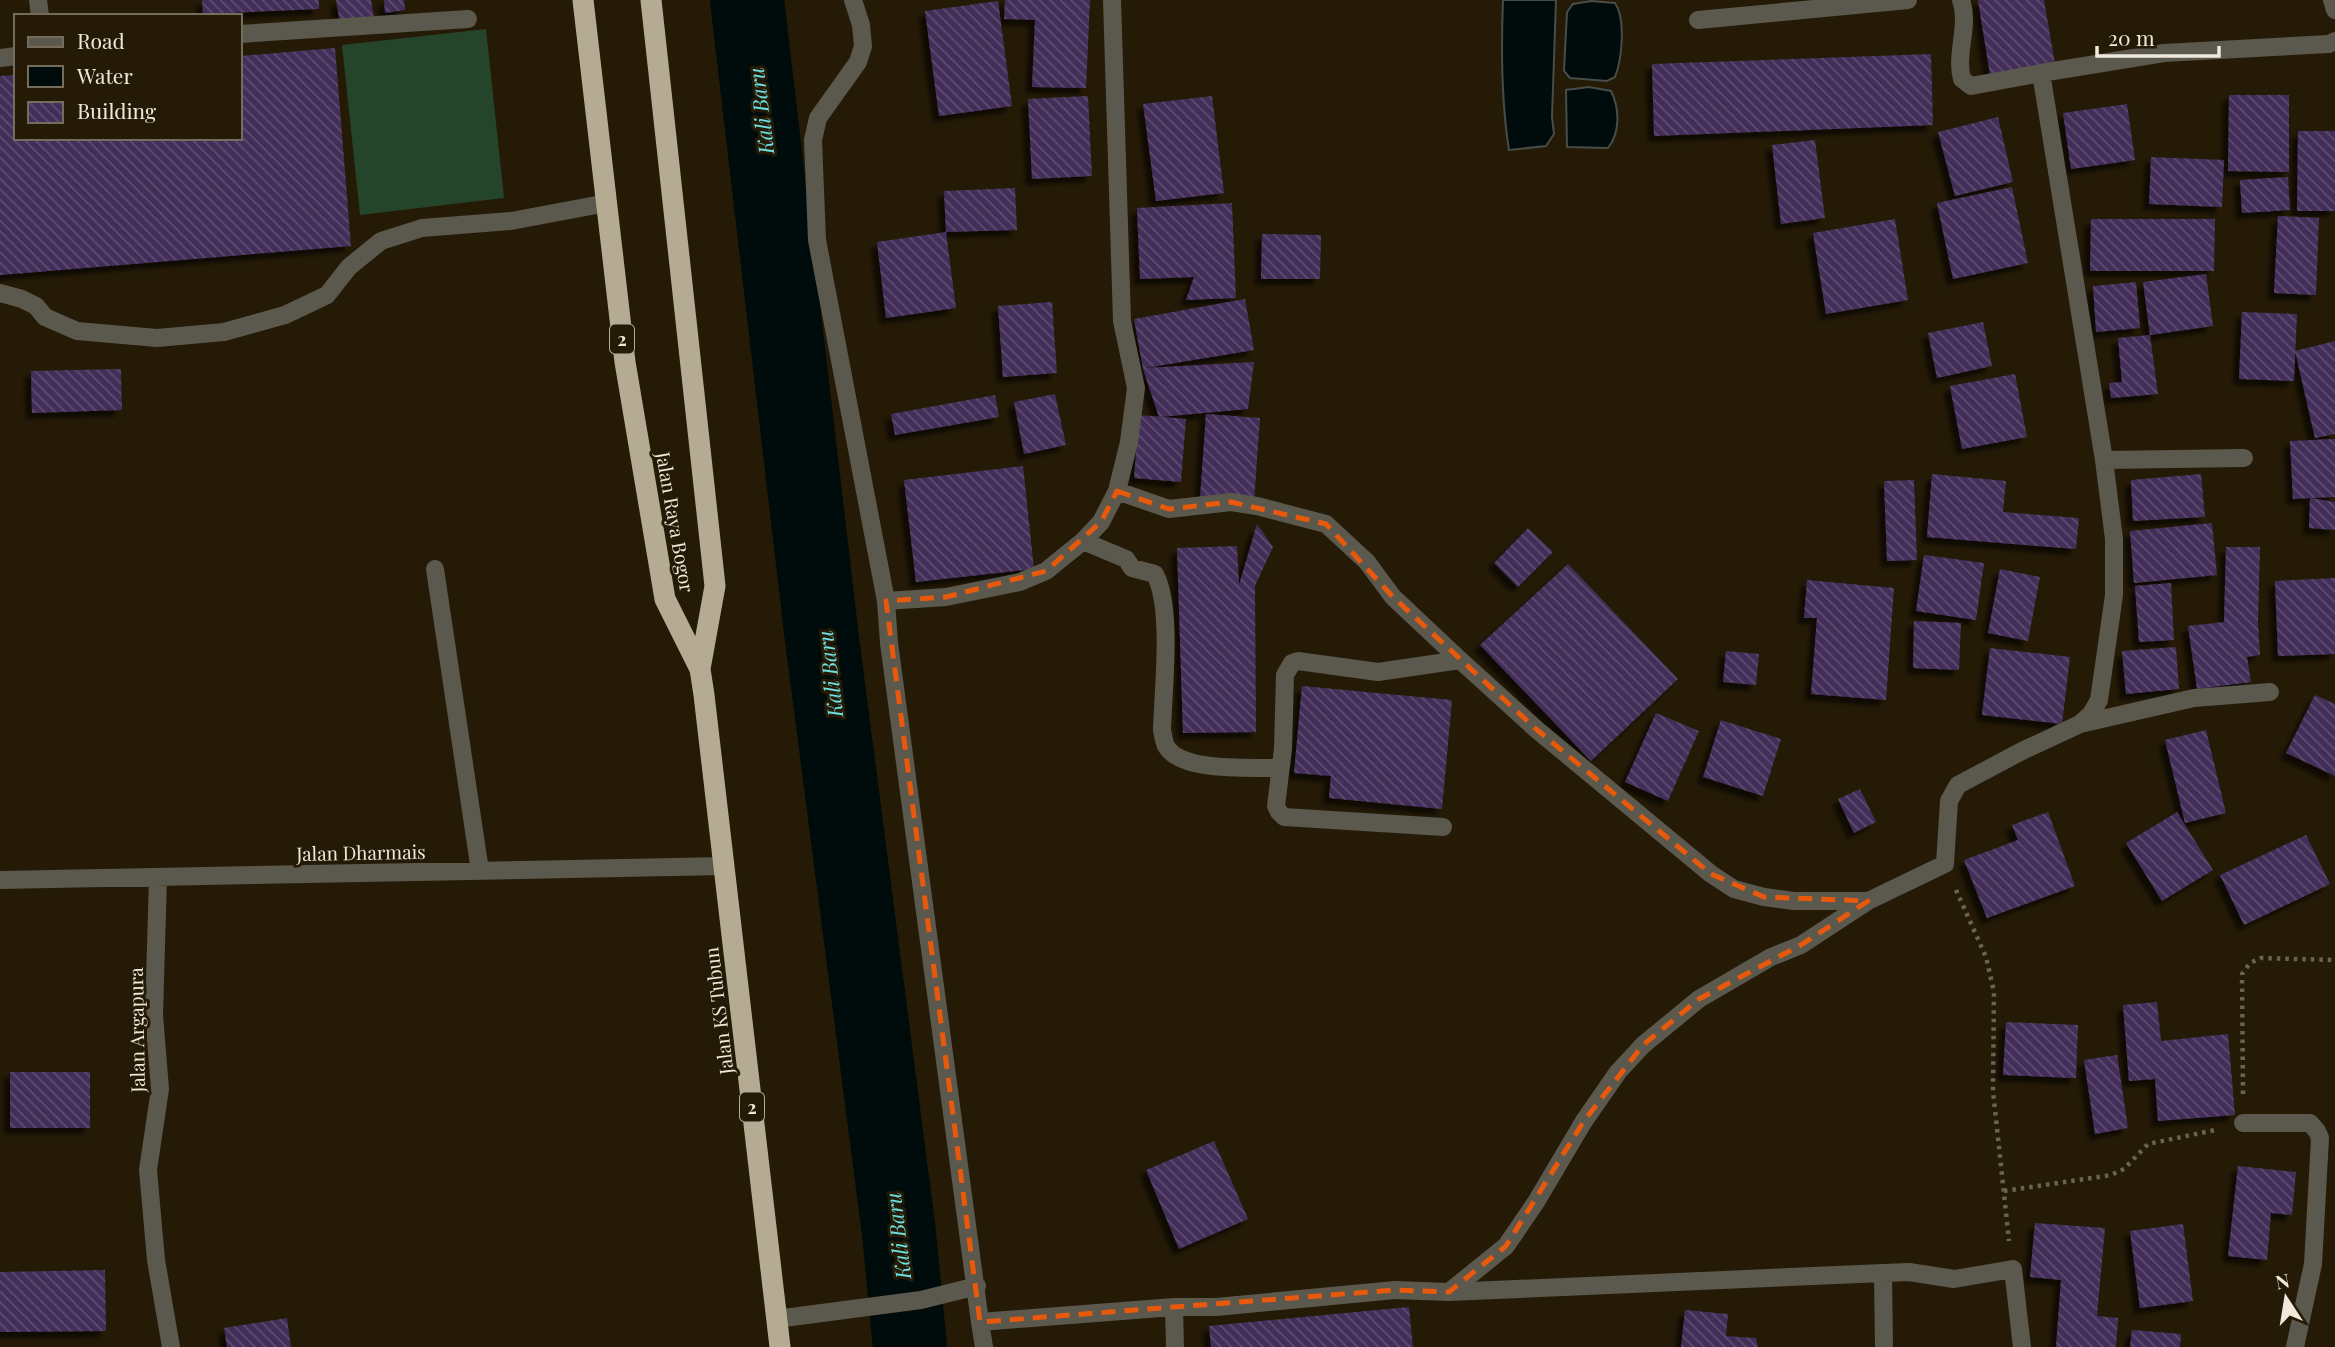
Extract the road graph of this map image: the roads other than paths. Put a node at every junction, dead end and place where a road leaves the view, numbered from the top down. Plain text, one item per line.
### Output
1 (583, 0) edge
2 (652, 0) edge
3 (852, 0) edge
4 (1112, 0) edge
5 (1908, 0) edge
6 (1961, 0) edge
7 (2332, 0) edge
8 (2335, 10) edge
9 (468, 19) dead end
10 (1698, 20) dead end
11 (242, 34) edge
12 (2335, 41) edge
13 (2042, 74) junction
14 (607, 203) junction
15 (0, 293) edge
16 (2244, 458) dead end
17 (2104, 460) junction
18 (1117, 491) junction
19 (1083, 541) junction
20 (435, 569) dead end
21 (886, 601) junction
22 (1460, 660) junction
23 (700, 669) junction
24 (2270, 692) dead end
25 (2080, 724) junction
26 (1280, 768) junction
27 (1443, 827) dead end
28 (724, 866) junction
29 (480, 871) junction
30 (158, 877) junction
31 (0, 880) edge
32 (1868, 901) junction
33 (2243, 1123) road end
34 (1883, 1273) junction
35 (977, 1286) junction
36 (1449, 1292) junction
37 (1174, 1307) junction
38 (776, 1319) junction
39 (980, 1322) junction
40 (171, 1347) edge
41 (780, 1347) edge
42 (984, 1347) edge
43 (1175, 1347) edge
44 (1884, 1347) edge
45 (2022, 1347) edge
46 (2295, 1347) edge

1 - 14 highway, Jalan Raya Bogor / 2
2 - 23 highway, Jalan Raya Bogor / 2
3 - 21 street
4 - 18 street
5 - 10 street
6 - 13 street
7 - 8 street
9 - 11 street
12 - 13 street
13 - 17 street
14 - 15 street
14 - 23 highway, Jalan Raya Bogor / 2
16 - 17 street
17 - 25 street
18 - 19 street
18 - 22 street
19 - 21 street
19 - 26 street
20 - 29 street
21 - 35 street
22 - 26 street
22 - 32 street
23 - 28 highway, Jalan KS Tubun / 2
24 - 25 street
25 - 32 street
26 - 27 street
28 - 29 street, Jalan Dharmais
28 - 38 highway, Jalan KS Tubun / 2
29 - 30 street, Jalan Dharmais
30 - 31 street, Jalan Dharmais
30 - 40 street, Jalan Argapura
32 - 36 street
33 - 46 street
34 - 36 street
34 - 44 street
34 - 45 street
35 - 38 street
35 - 39 street
36 - 37 street
37 - 39 street
37 - 43 street
38 - 41 highway, Jalan KS Tubun / 2
39 - 42 street

